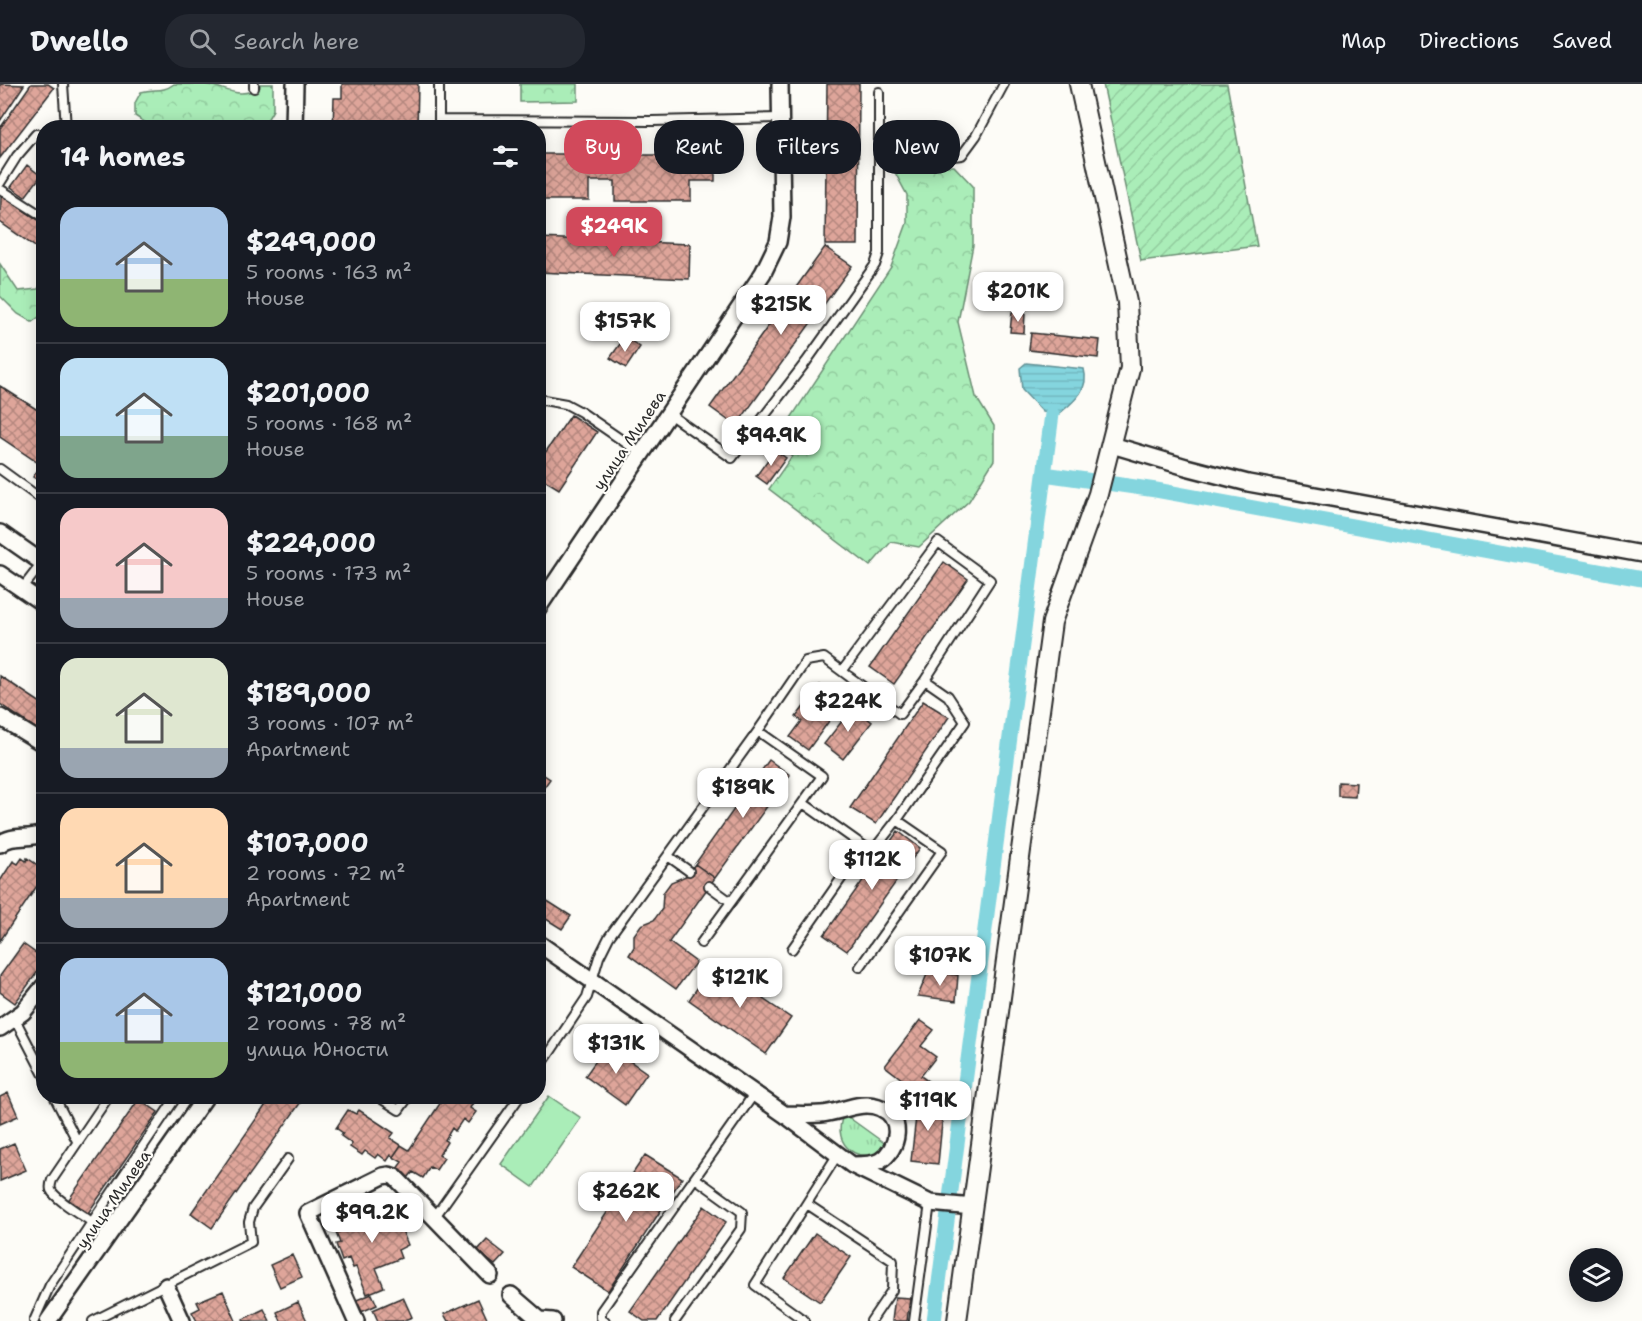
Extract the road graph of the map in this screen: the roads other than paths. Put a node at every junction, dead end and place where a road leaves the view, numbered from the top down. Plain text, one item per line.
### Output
1 (63, 84) edge
2 (295, 84) edge
3 (439, 84) edge
4 (780, 84) edge
5 (1004, 84) edge
6 (1079, 84) edge
7 (879, 92) dead end
8 (780, 118) junction
9 (65, 120) edge
10 (294, 120) edge
11 (879, 120) edge
12 (36, 134) edge
13 (960, 154) edge
14 (879, 174) edge
15 (0, 183) edge
16 (0, 189) edge
17 (36, 212) edge
18 (546, 400) edge
19 (669, 414) junction
20 (1112, 445) junction
21 (642, 454) junction
22 (0, 469) edge
23 (36, 495) edge
24 (0, 533) edge
25 (1642, 554) edge
26 (36, 557) edge
27 (36, 571) edge
28 (0, 574) edge
29 (22, 589) junction
30 (546, 596) edge
31 (36, 599) edge
32 (843, 670) junction
33 (925, 681) junction
34 (0, 717) edge
35 (758, 731) junction
36 (36, 739) edge
37 (803, 803) junction
38 (897, 820) junction
39 (36, 836) edge
40 (0, 844) edge
41 (864, 846) junction
42 (668, 856) junction
43 (689, 871) dead end
44 (710, 886) dead end
45 (731, 902) junction
46 (701, 943) dead end
47 (546, 949) edge
48 (792, 949) dead end
49 (860, 967) dead end
50 (591, 981) junction
51 (36, 997) edge
52 (15, 1019) junction
53 (0, 1028) edge
54 (546, 1059) edge
55 (36, 1060) edge
56 (754, 1094) junction
57 (58, 1104) edge
58 (103, 1104) edge
59 (172, 1104) edge
60 (200, 1104) edge
61 (390, 1104) edge
62 (403, 1104) edge
63 (514, 1104) edge
64 (784, 1114) junction
65 (77, 1141) junction
66 (838, 1154) junction
67 (288, 1159) dead end
68 (852, 1165) junction
69 (695, 1178) junction
70 (932, 1203) junction
71 (807, 1204) junction
72 (969, 1207) junction
73 (434, 1218) junction
74 (92, 1222) junction
75 (490, 1275) dead end
76 (166, 1286) junction
77 (511, 1295) dead end
78 (34, 1321) edge
79 (48, 1321) edge
80 (93, 1321) edge
81 (182, 1321) edge
82 (356, 1321) edge
83 (544, 1321) edge
84 (605, 1321) edge
85 (675, 1321) edge
86 (805, 1321) edge
87 (871, 1321) edge
88 (914, 1321) edge
89 (957, 1321) edge

1 - 9 lane
2 - 10 street
3 - 8 lane
4 - 8 street, улица Милева
5 - 13 lane
6 - 20 street
7 - 11 lane
8 - 19 street, улица Милева
12 - 15 lane
14 - 19 lane
16 - 17 lane
18 - 21 lane
19 - 21 street, улица Милева
20 - 25 street
20 - 72 street
21 - 30 street, улица Милева
22 - 23 lane
24 - 26 street
27 - 29 lane
28 - 29 street
29 - 31 street
32 - 33 lane
32 - 33 lane
32 - 35 lane
33 - 38 lane
34 - 36 street
35 - 37 lane
35 - 42 lane
37 - 41 lane
37 - 45 lane
38 - 41 lane
38 - 49 lane
39 - 40 street
41 - 48 lane
42 - 43 lane
42 - 50 lane
44 - 45 lane
45 - 46 lane
47 - 50 street
50 - 54 lane
50 - 56 street
51 - 52 street
52 - 53 street
52 - 55 lane
56 - 64 street
56 - 69 lane
57 - 65 lane
58 - 65 lane
59 - 74 lane
60 - 79 street, улица Милева
61 - 62 lane
63 - 73 lane
64 - 66 street
64 - 68 street
65 - 74 lane
66 - 68 street
66 - 71 lane
67 - 76 lane
68 - 70 street
69 - 84 lane
69 - 85 lane
70 - 72 street
70 - 88 lane
71 - 86 lane
71 - 87 lane
72 - 89 street
73 - 75 street
73 - 82 street
74 - 78 lane
76 - 80 lane
76 - 81 street
77 - 83 street

